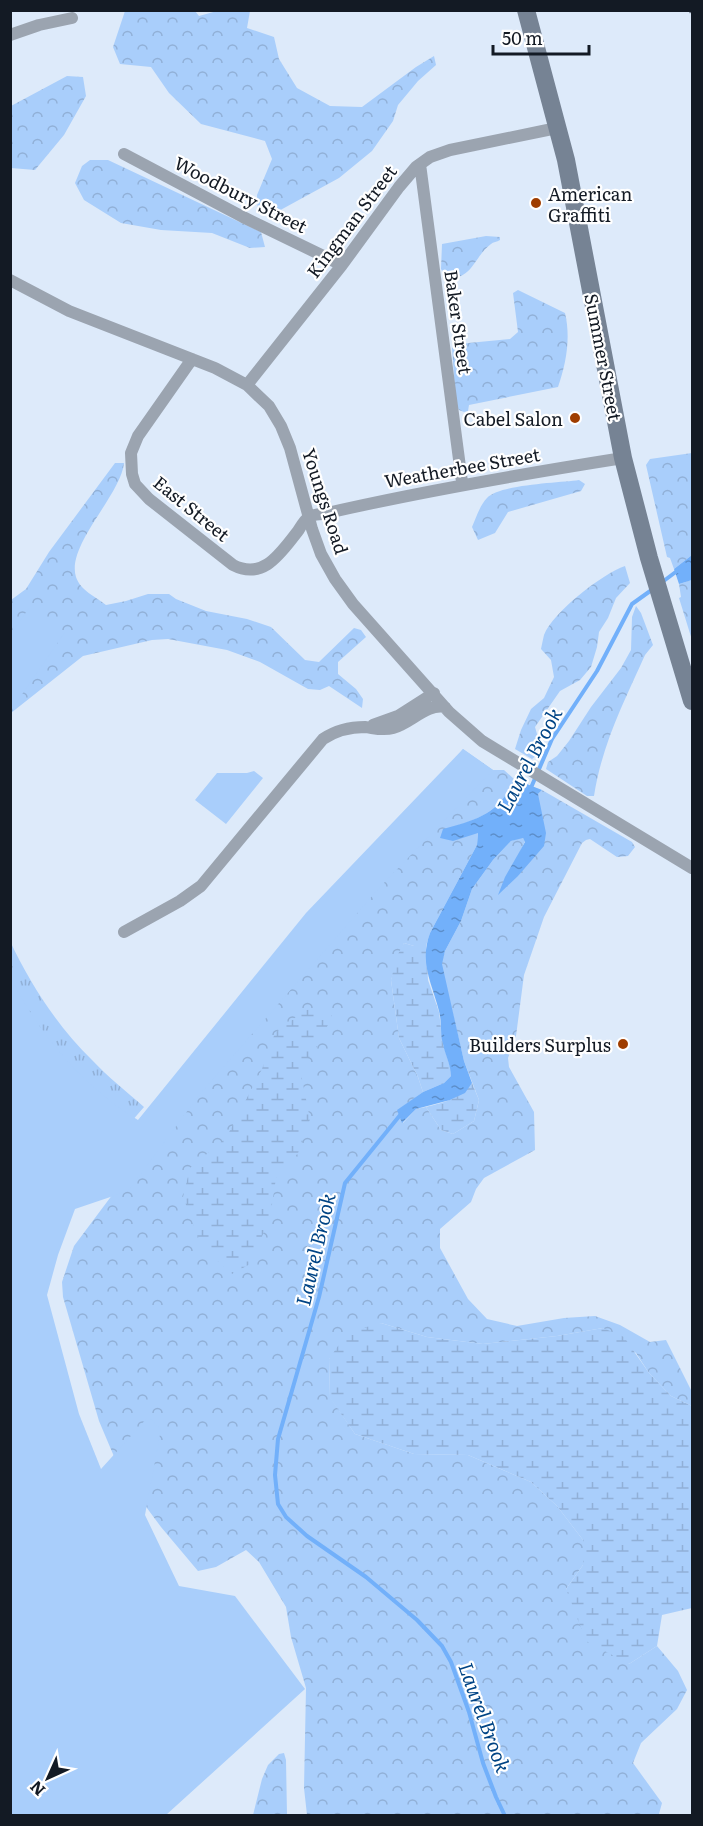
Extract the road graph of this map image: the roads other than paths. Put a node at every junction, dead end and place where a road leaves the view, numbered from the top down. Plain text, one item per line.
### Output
1 (526, 10) edge
2 (72, 18) dead end
3 (10, 35) edge
4 (557, 128) junction
5 (124, 154) dead end
6 (420, 164) junction
7 (342, 266) junction
8 (10, 280) edge
9 (192, 359) junction
10 (247, 386) junction
11 (623, 458) junction
12 (464, 484) junction
13 (309, 517) junction
14 (434, 693) junction
15 (693, 701) edge
16 (445, 707) junction
17 (366, 727) junction
18 (693, 868) edge
19 (124, 932) dead end

1 - 4 main road, Summer Street
2 - 3 street
4 - 6 street, Kingman Street
4 - 11 main road, Summer Street
5 - 7 street, Woodbury Street
6 - 7 street, Kingman Street
6 - 12 street, Baker Street
7 - 10 street, Kingman Street
8 - 9 street, Youngs Road
9 - 10 street, Youngs Road
9 - 13 street, East Street
10 - 13 street, Youngs Road
11 - 12 street, Weatherbee Street
11 - 15 main road, Summer Street
12 - 13 street, Weatherbee Street
13 - 14 street, Youngs Road
14 - 16 street, Youngs Road
14 - 17 street
16 - 17 street
16 - 18 street, Youngs Road
17 - 19 street

